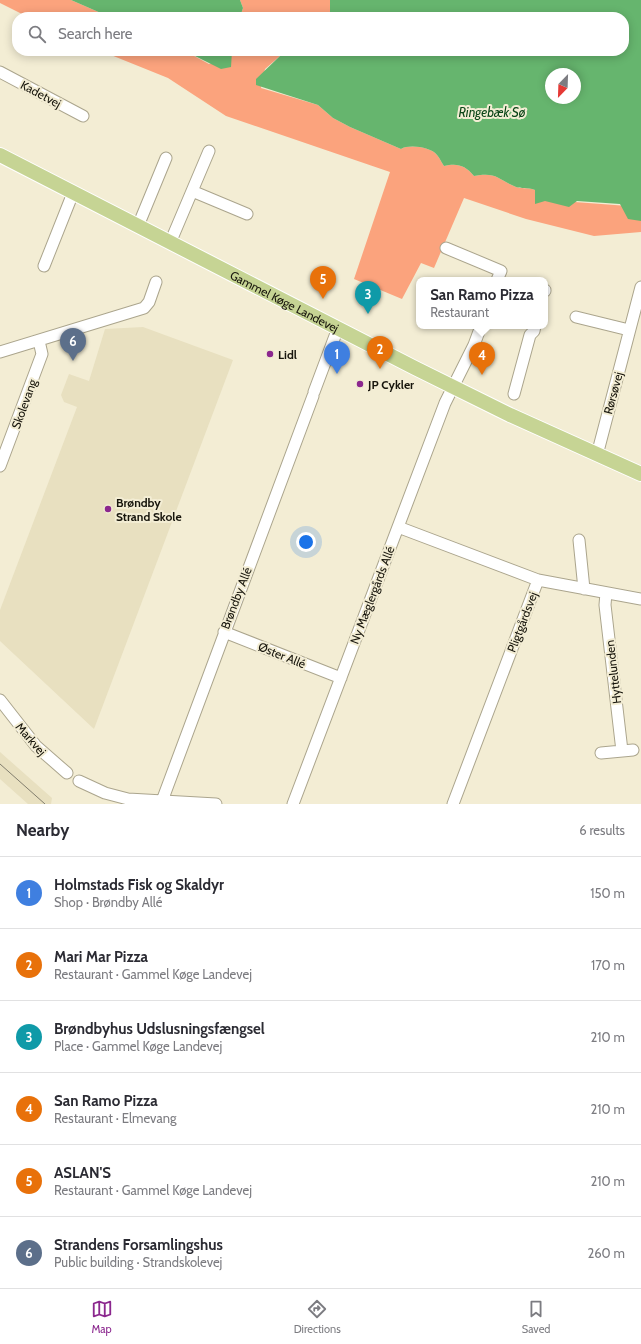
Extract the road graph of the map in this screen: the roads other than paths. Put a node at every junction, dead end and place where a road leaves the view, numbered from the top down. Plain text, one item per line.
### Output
1 (0, 72) edge
2 (83, 116) dead end
3 (209, 151) dead end
4 (0, 155) edge
5 (166, 158) dead end
6 (192, 191) junction
7 (73, 193) junction
8 (247, 214) dead end
9 (138, 226) junction
10 (170, 243) junction
11 (446, 248) dead end
12 (44, 266) dead end
13 (498, 277) edge
14 (156, 282) dead end
15 (641, 287) edge
16 (576, 316) dead end
17 (338, 328) junction
18 (480, 329) edge
19 (535, 329) edge
20 (629, 330) junction
21 (39, 341) junction
22 (0, 352) edge
23 (453, 387) junction
24 (514, 394) dead end
25 (597, 455) junction
26 (0, 466) edge
27 (641, 474) edge
28 (398, 527) junction
29 (579, 540) dead end
30 (538, 580) junction
31 (584, 589) junction
32 (606, 593) junction
33 (641, 599) edge
34 (224, 632) junction
35 (341, 678) junction
36 (0, 700) edge
37 (602, 753) dead end
38 (67, 773) dead end
39 (79, 781) dead end
40 (162, 801) junction
41 (216, 804) edge
42 (293, 804) edge
43 (453, 804) edge

1 - 2 street, Kadetvej
3 - 6 street
4 - 7 main road, Gammel Køge Landevej
5 - 9 street
6 - 8 street
6 - 10 street
7 - 9 main road, Gammel Køge Landevej
7 - 12 street
9 - 10 main road, Gammel Køge Landevej
10 - 17 main road, Gammel Køge Landevej
11 - 13 street
14 - 21 street
15 - 20 street, Rørsøvej
16 - 20 street
17 - 23 main road, Gammel Køge Landevej
17 - 34 street, Brøndby Allé
18 - 23 street, Ny Mæglergårds Allé
19 - 24 street
20 - 25 street, Rørsøvej
21 - 22 street
21 - 26 street, Skolevang
23 - 25 main road, Gammel Køge Landevej
23 - 28 street, Ny Mæglergårds Allé
25 - 27 main road, Gammel Køge Landevej
28 - 30 street, Pligtgårdsvej
28 - 35 street, Ny Mæglergårds Allé
29 - 31 street
30 - 31 street
30 - 43 street, Pligtgårdsvej
31 - 32 street
32 - 33 street
32 - 37 street, Hyttelunden
34 - 35 street, Øster Allé
34 - 40 street, Brøndby Allé
35 - 42 street, Ny Mæglergårds Allé
36 - 38 street, Markvej
39 - 40 street
40 - 41 street

